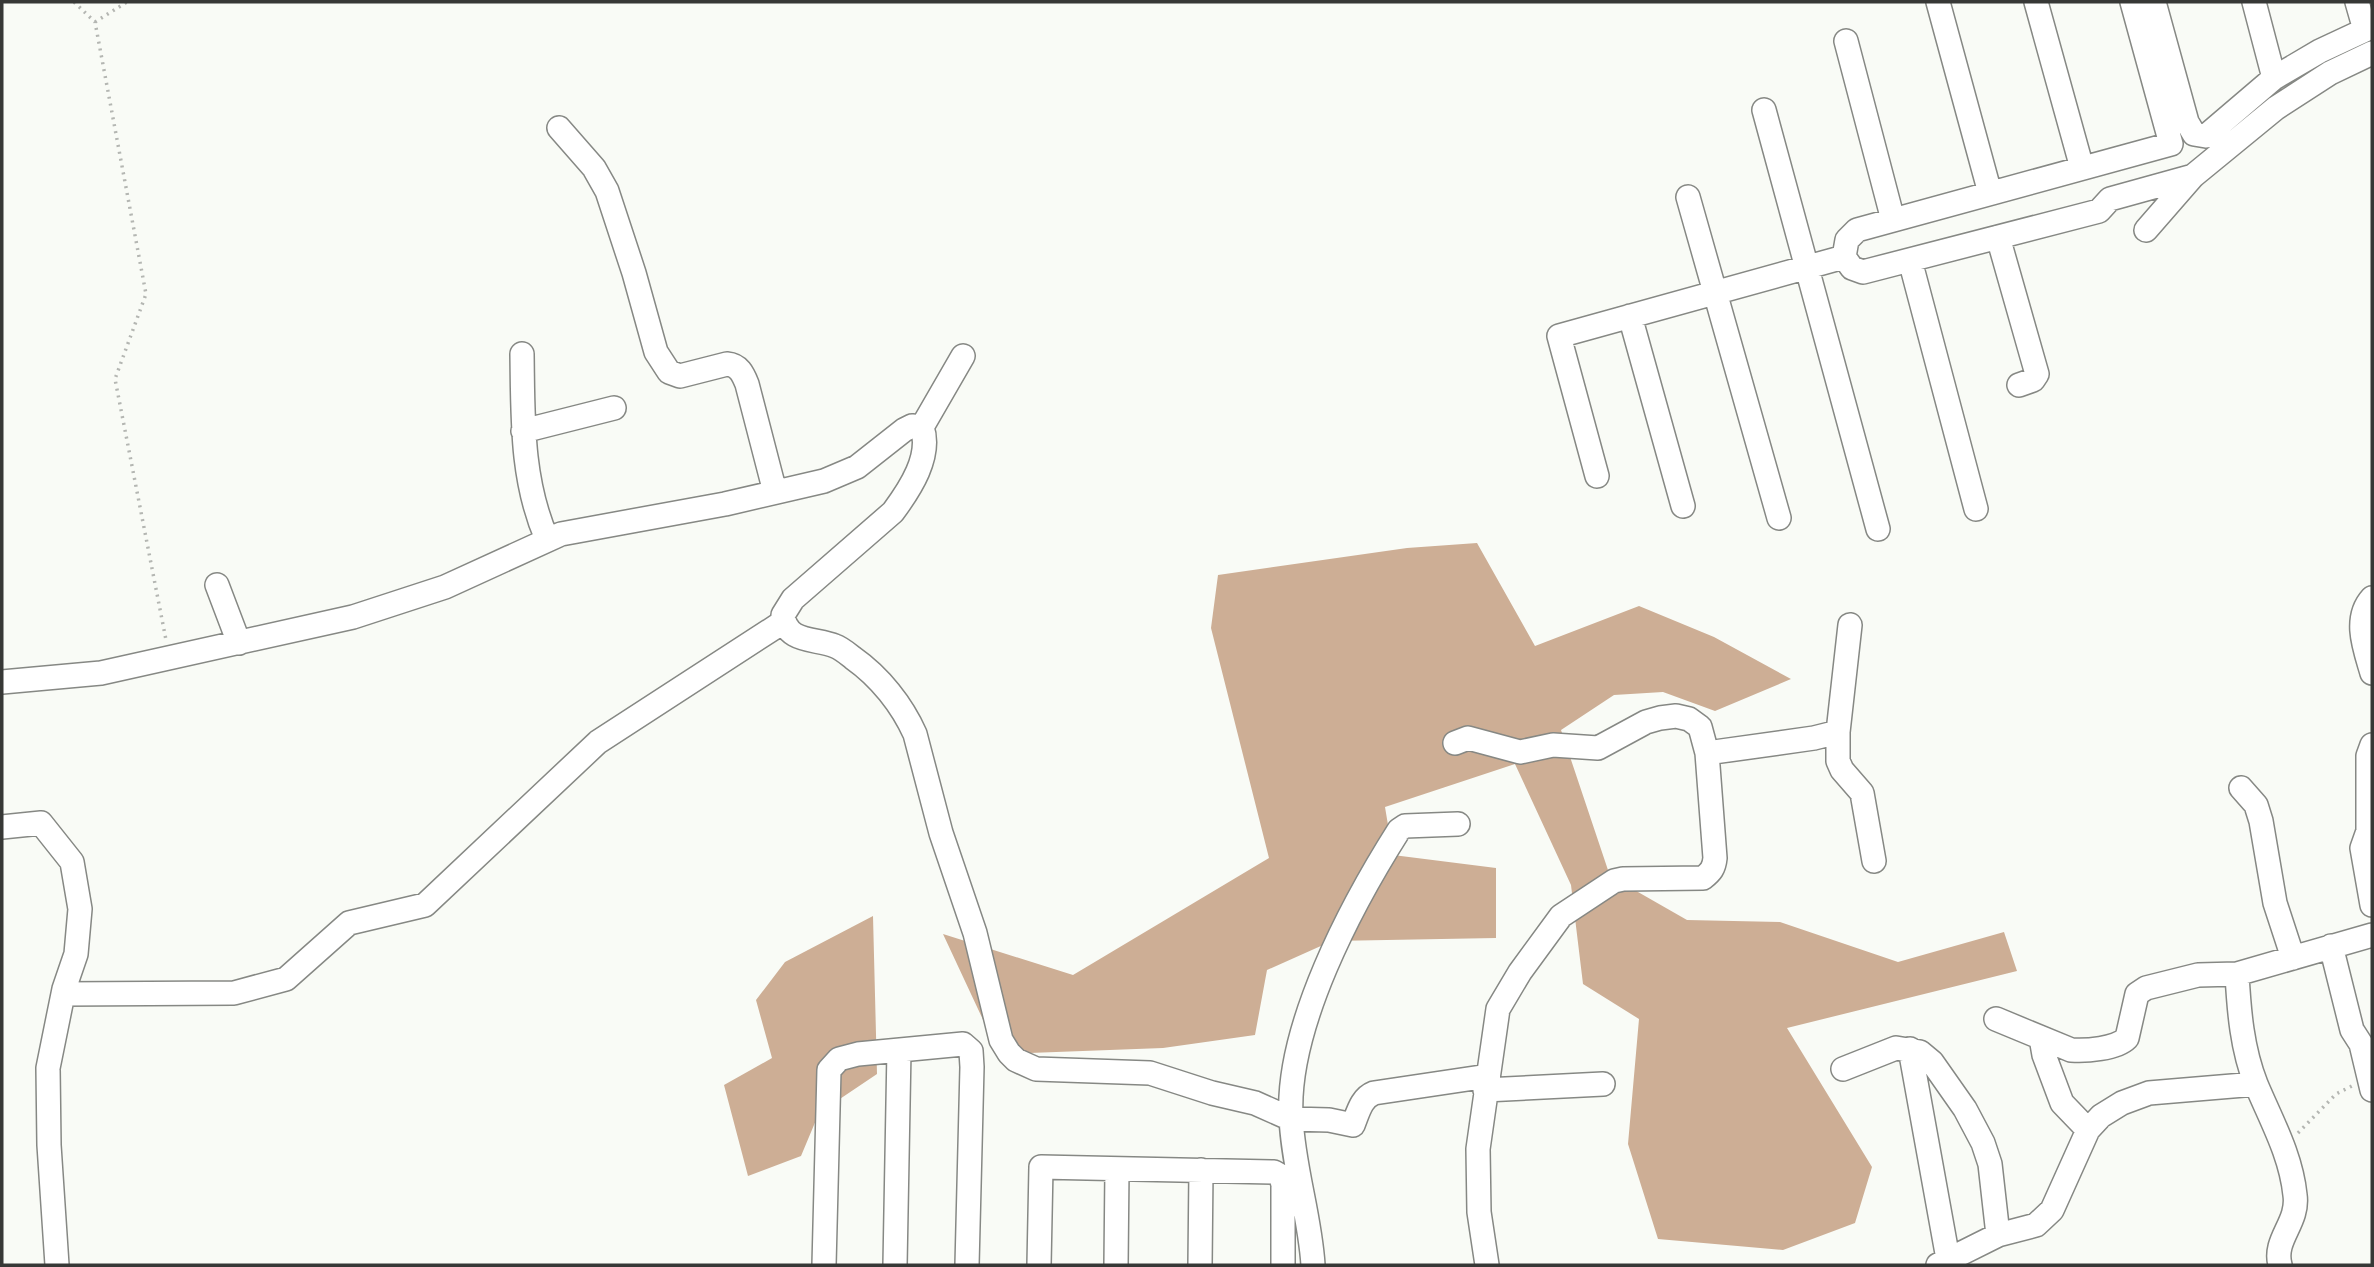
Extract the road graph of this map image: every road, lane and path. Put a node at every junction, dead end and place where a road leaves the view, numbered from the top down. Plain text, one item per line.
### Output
1 (74, 2) edge
2 (127, 2) edge
3 (1938, 2) edge
4 (2036, 2) edge
5 (2132, 2) edge
6 (2154, 2) edge
7 (2254, 2) edge
8 (2357, 2) edge
9 (95, 22) junction
10 (1846, 41) dead end
11 (2372, 53) edge
12 (2274, 78) junction
13 (1764, 110) dead end
14 (559, 128) dead end
15 (2091, 166) junction
16 (2193, 176) junction
17 (1990, 193) junction
18 (1688, 197) dead end
19 (2110, 199) junction
20 (1893, 220) junction
21 (2146, 230) dead end
22 (1998, 237) junction
23 (1844, 257) junction
24 (1910, 260) junction
25 (1807, 267) junction
26 (1715, 293) junction
27 (1630, 316) junction
28 (522, 354) dead end
29 (963, 356) dead end
30 (2019, 385) dead end
31 (614, 408) dead end
32 (922, 428) junction
33 (523, 431) junction
34 (1597, 476) dead end
35 (775, 492) junction
36 (1683, 506) dead end
37 (1976, 509) dead end
38 (1779, 518) dead end
39 (1878, 529) dead end
40 (547, 539) junction
41 (217, 585) dead end
42 (2372, 598) edge
43 (783, 622) junction
44 (1850, 625) dead end
45 (239, 643) junction
46 (169, 659) junction
47 (2372, 673) edge
48 (2, 682) edge
49 (1838, 732) junction
50 (1455, 743) dead end
51 (2372, 746) edge
52 (1707, 753) junction
53 (2241, 788) dead end
54 (1458, 824) dead end
55 (2, 827) edge
56 (1874, 861) dead end
57 (2372, 905) edge
58 (2372, 935) edge
59 (2332, 946) junction
60 (2293, 958) junction
61 (2237, 974) junction
62 (64, 994) junction
63 (1996, 1019) dead end
64 (2041, 1038) junction
65 (1910, 1049) junction
66 (900, 1050) junction
67 (1843, 1069) dead end
68 (1486, 1083) junction
69 (1603, 1084) dead end
70 (2256, 1084) junction
71 (2371, 1086) edge
72 (1291, 1119) junction
73 (2088, 1130) junction
74 (2284, 1147) junction
75 (1117, 1168) junction
76 (1201, 1170) junction
77 (1998, 1235) junction
78 (1943, 1262) edge
79 (57, 1265) edge
80 (824, 1265) edge
81 (895, 1265) edge
82 (967, 1265) edge
83 (1038, 1265) edge
84 (1116, 1265) edge
85 (1199, 1265) edge
86 (1283, 1265) edge
87 (1313, 1265) edge
88 (1487, 1265) edge
89 (2280, 1265) edge

1 - 9 path
2 - 9 path
3 - 17 street
4 - 15 street
5 - 15 street
6 - 12 street
7 - 12 street
8 - 12 street
9 - 46 path
10 - 20 street
11 - 16 street
13 - 25 street
14 - 35 street
15 - 17 street
15 - 19 street
16 - 19 street
16 - 21 street
17 - 20 street
18 - 26 street
19 - 22 street
20 - 23 street
22 - 24 street
22 - 30 street
23 - 24 street
23 - 25 street
24 - 37 street
25 - 26 street
25 - 39 street
26 - 27 street
26 - 38 street
27 - 34 street
27 - 36 street
28 - 33 street
29 - 32 street
31 - 33 street
32 - 35 street
32 - 43 street
33 - 40 street
35 - 40 street
40 - 45 street
41 - 45 street
42 - 47 street
43 - 62 street
43 - 72 street
44 - 49 street
45 - 46 street
46 - 48 street
49 - 52 street
49 - 56 street
50 - 52 street
51 - 57 street
52 - 68 street
53 - 60 street
54 - 72 street
55 - 62 street
58 - 59 street
59 - 60 street
59 - 71 street
60 - 61 street
61 - 64 street
61 - 70 street
62 - 79 street
63 - 64 street
64 - 73 street
65 - 67 street
65 - 77 street
65 - 78 street
66 - 80 street
66 - 81 street
66 - 82 street
68 - 69 street
68 - 72 street
68 - 88 street
70 - 73 street
70 - 74 street
71 - 74 path
72 - 87 street
73 - 77 street
74 - 89 street
75 - 76 street
75 - 83 street
75 - 84 street
76 - 85 street
76 - 86 street
77 - 78 street

